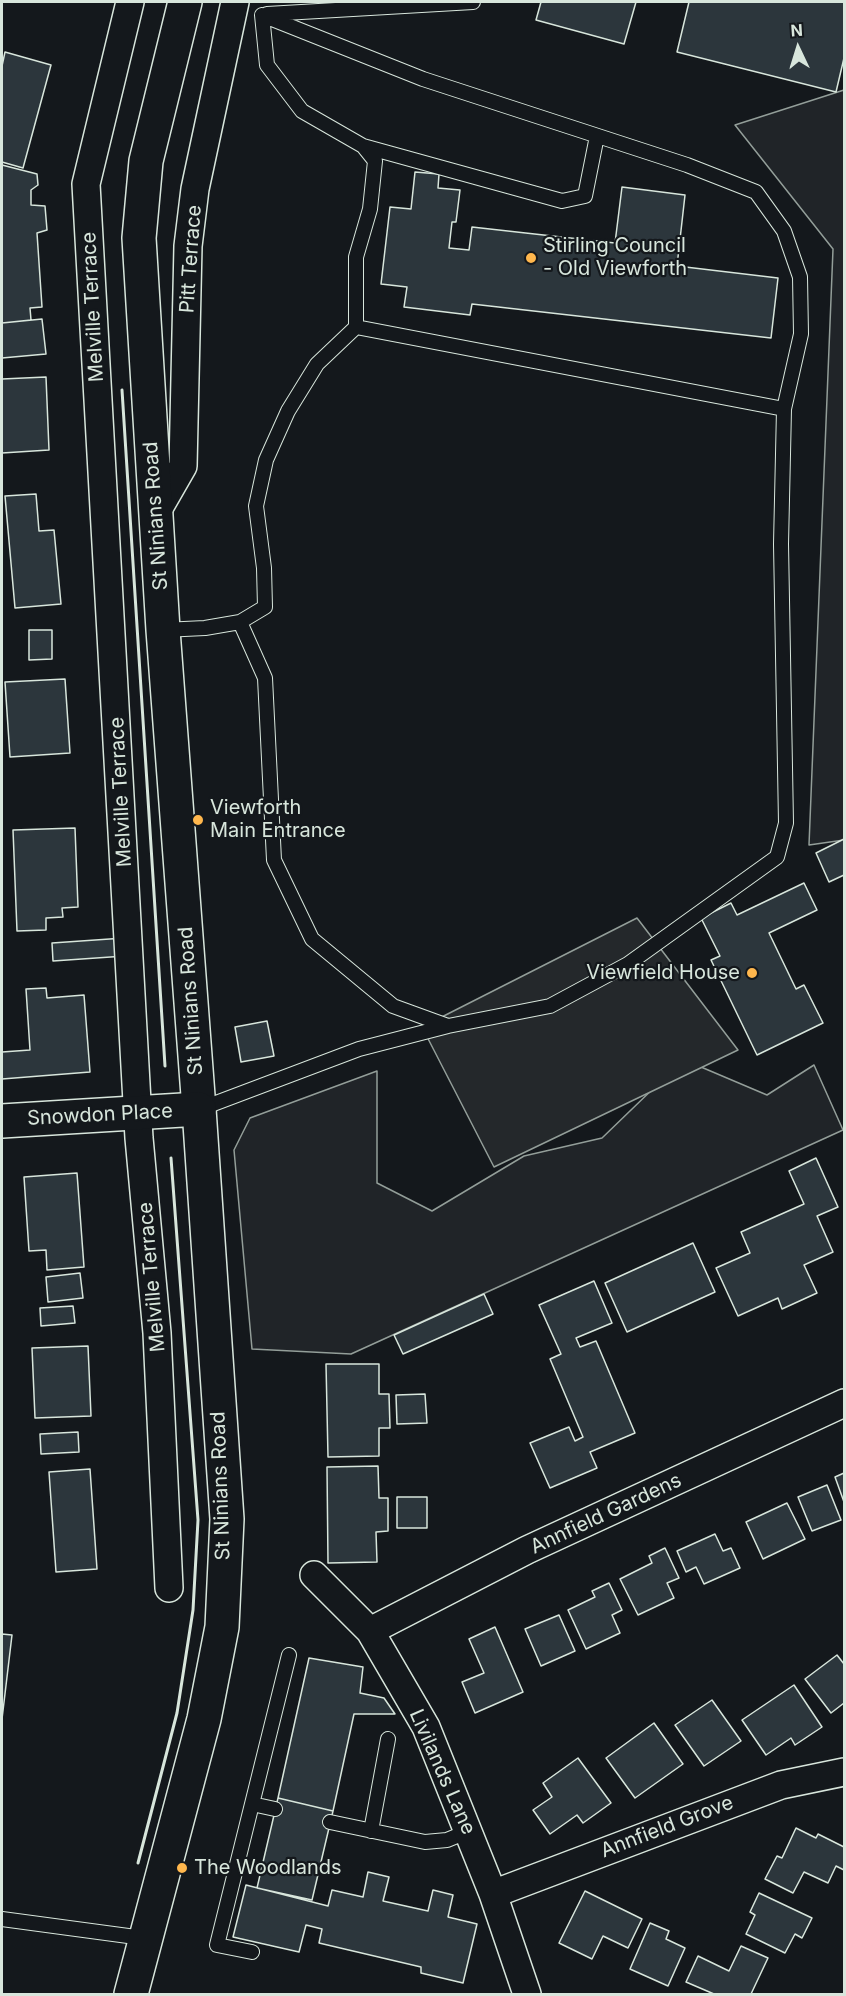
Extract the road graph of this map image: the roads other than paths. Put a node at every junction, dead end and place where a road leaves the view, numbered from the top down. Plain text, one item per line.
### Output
1 (130, 2) edge
2 (185, 2) edge
3 (235, 2) edge
4 (473, 2) edge
5 (262, 15) junction
6 (597, 136) junction
7 (363, 146) junction
8 (356, 327) junction
9 (784, 409) junction
10 (156, 513) junction
11 (240, 622) junction
12 (163, 630) junction
13 (448, 1026) junction
14 (199, 1109) junction
15 (139, 1114) junction
16 (2, 1121) edge
17 (844, 1403) edge
18 (314, 1575) dead end
19 (169, 1588) dead end
20 (370, 1631) junction
21 (289, 1655) dead end
22 (388, 1739) dead end
23 (844, 1772) edge
24 (252, 1804) junction
25 (275, 1809) dead end
26 (330, 1822) dead end
27 (371, 1831) junction
28 (469, 1831) junction
29 (493, 1894) junction
30 (2, 1919) edge
31 (143, 1938) junction
32 (252, 1952) dead end
33 (130, 1995) edge
34 (527, 1995) edge

1 - 15 street, Melville Terrace
2 - 10 street, St Ninians Road
3 - 10 street, Pitt Terrace
4 - 5 lane
5 - 6 lane
5 - 7 lane
6 - 7 lane
6 - 9 lane
7 - 8 lane
8 - 9 lane
8 - 11 lane
9 - 13 lane
10 - 12 street, St Ninians Road
11 - 12 lane
11 - 13 lane
12 - 14 street, St Ninians Road
13 - 14 lane
14 - 15 street, Snowdon Place
14 - 31 street, St Ninians Road
15 - 16 street, Snowdon Place
15 - 19 street, Melville Terrace
17 - 20 street, Annfield Gardens
18 - 20 street, Livilands Lane
20 - 28 street, Livilands Lane
21 - 24 lane
22 - 27 lane
23 - 29 street, Annfield Grove
24 - 25 lane
24 - 32 lane
26 - 27 lane
27 - 28 lane
28 - 29 street, Livilands Lane
29 - 34 street, Livilands Lane
30 - 31 lane
31 - 33 street, St Ninians Road

